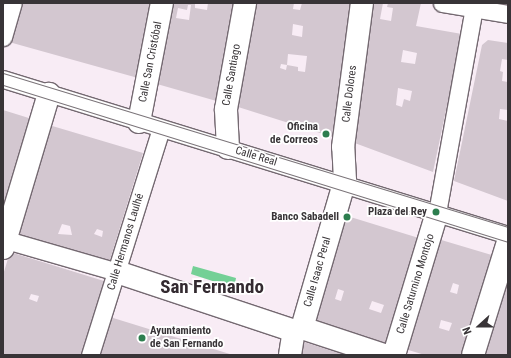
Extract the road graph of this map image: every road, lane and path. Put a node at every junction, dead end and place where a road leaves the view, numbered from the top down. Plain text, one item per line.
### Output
1 (13, 3) edge
2 (162, 3) edge
3 (245, 3) edge
4 (362, 3) edge
5 (442, 3) edge
6 (474, 8) junction
7 (508, 14) edge
8 (3, 37) edge
9 (3, 79) edge
10 (49, 94) junction
11 (138, 122) junction
12 (162, 129) junction
13 (228, 148) junction
14 (344, 185) junction
15 (436, 212) junction
16 (508, 235) edge
17 (4, 242) edge
18 (508, 242) edge
19 (117, 272) junction
20 (298, 330) junction
21 (90, 355) edge
22 (290, 355) edge
23 (384, 355) edge
24 (394, 355) edge
25 (473, 355) edge

1 - 8 street
2 - 11 street, Calle San Cristóbal
3 - 13 street, Calle Santiago
4 - 14 street, Calle Dolores
5 - 6 street
6 - 7 street
6 - 15 street
9 - 10 street, Calle Real
10 - 11 street, Calle Real
10 - 17 street
11 - 12 street, Calle Real
12 - 13 street, Calle Real
12 - 19 street, Calle Hermanos Laulhé
13 - 14 street, Calle Real
14 - 15 street, Calle Real
14 - 20 street, Calle Isaac Peral
15 - 16 street, Calle Real
15 - 24 street, Calle Saturnino Montojo
17 - 19 street
18 - 25 street
19 - 20 street
19 - 21 street, Calle Hermanos Laulhé
20 - 22 street, Calle Isaac Peral
20 - 23 street

